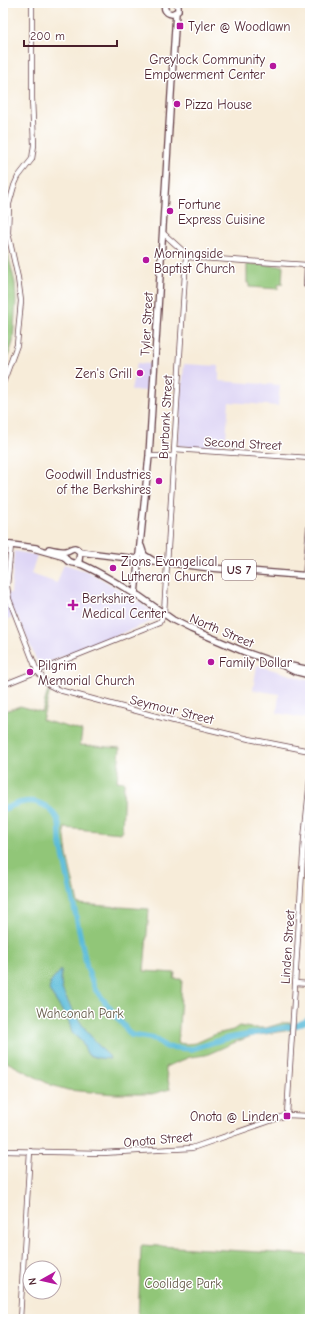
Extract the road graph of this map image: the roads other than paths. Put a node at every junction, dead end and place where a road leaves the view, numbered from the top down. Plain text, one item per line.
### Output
1 (32, 3) edge
2 (165, 3) edge
3 (177, 3) edge
4 (176, 12) junction
5 (170, 14) junction
6 (176, 30) junction
7 (163, 233) junction
8 (186, 257) junction
9 (308, 285) edge
10 (3, 383) edge
11 (174, 449) junction
12 (149, 456) junction
13 (174, 456) junction
14 (310, 458) edge
15 (310, 514) edge
16 (140, 541) junction
17 (3, 544) edge
18 (11, 545) junction
19 (65, 554) junction
20 (80, 554) junction
21 (139, 560) junction
22 (154, 561) junction
23 (76, 563) junction
24 (167, 563) junction
25 (308, 576) edge
26 (135, 594) junction
27 (164, 613) junction
28 (282, 665) junction
29 (310, 670) edge
30 (37, 671) junction
31 (310, 675) edge
32 (3, 685) edge
33 (310, 751) edge
34 (310, 779) edge
35 (304, 839) junction
36 (310, 840) edge
37 (295, 983) junction
38 (310, 984) edge
39 (287, 1115) junction
40 (310, 1116) edge
41 (3, 1151) edge
42 (30, 1151) junction
43 (20, 1319) edge

1 - 10 street
2 - 5 main road, Tyler Street
3 - 4 main road, Tyler Street
4 - 5 main road
4 - 6 main road, Tyler Street
5 - 6 main road, Tyler Street
6 - 7 main road, Tyler Street
7 - 8 street
7 - 12 main road, Tyler Street
8 - 9 street
8 - 11 street, Burbank Street
11 - 13 street, Burbank Street
11 - 14 street, Second Street
12 - 13 street
12 - 16 main road, Tyler Street
13 - 24 street, Burbank Street
15 - 25 street
16 - 21 main road, Tyler Street
16 - 22 main road
17 - 18 main road, North Street
18 - 19 main road, North Street
18 - 30 street
19 - 20 main road, North Street
19 - 23 main road, North Street
20 - 21 main road, US 7
20 - 23 main road
21 - 22 main road, US 7
21 - 26 main road, Tyler Street
22 - 24 main road, US 7
23 - 26 main road, North Street
24 - 25 main road, US 7
24 - 27 street, Burbank Street
26 - 27 main road, North Street
27 - 28 main road, North Street
27 - 30 street
28 - 29 main road, North Street
28 - 31 main road, North Street
30 - 32 street
30 - 33 street, Seymour Street
34 - 35 street, Linden Street
35 - 36 street
35 - 37 street, Linden Street
37 - 38 street
37 - 39 street, Linden Street
39 - 40 street, Onota Street
39 - 42 street, Onota Street
41 - 42 street, Onota Street
42 - 43 street

